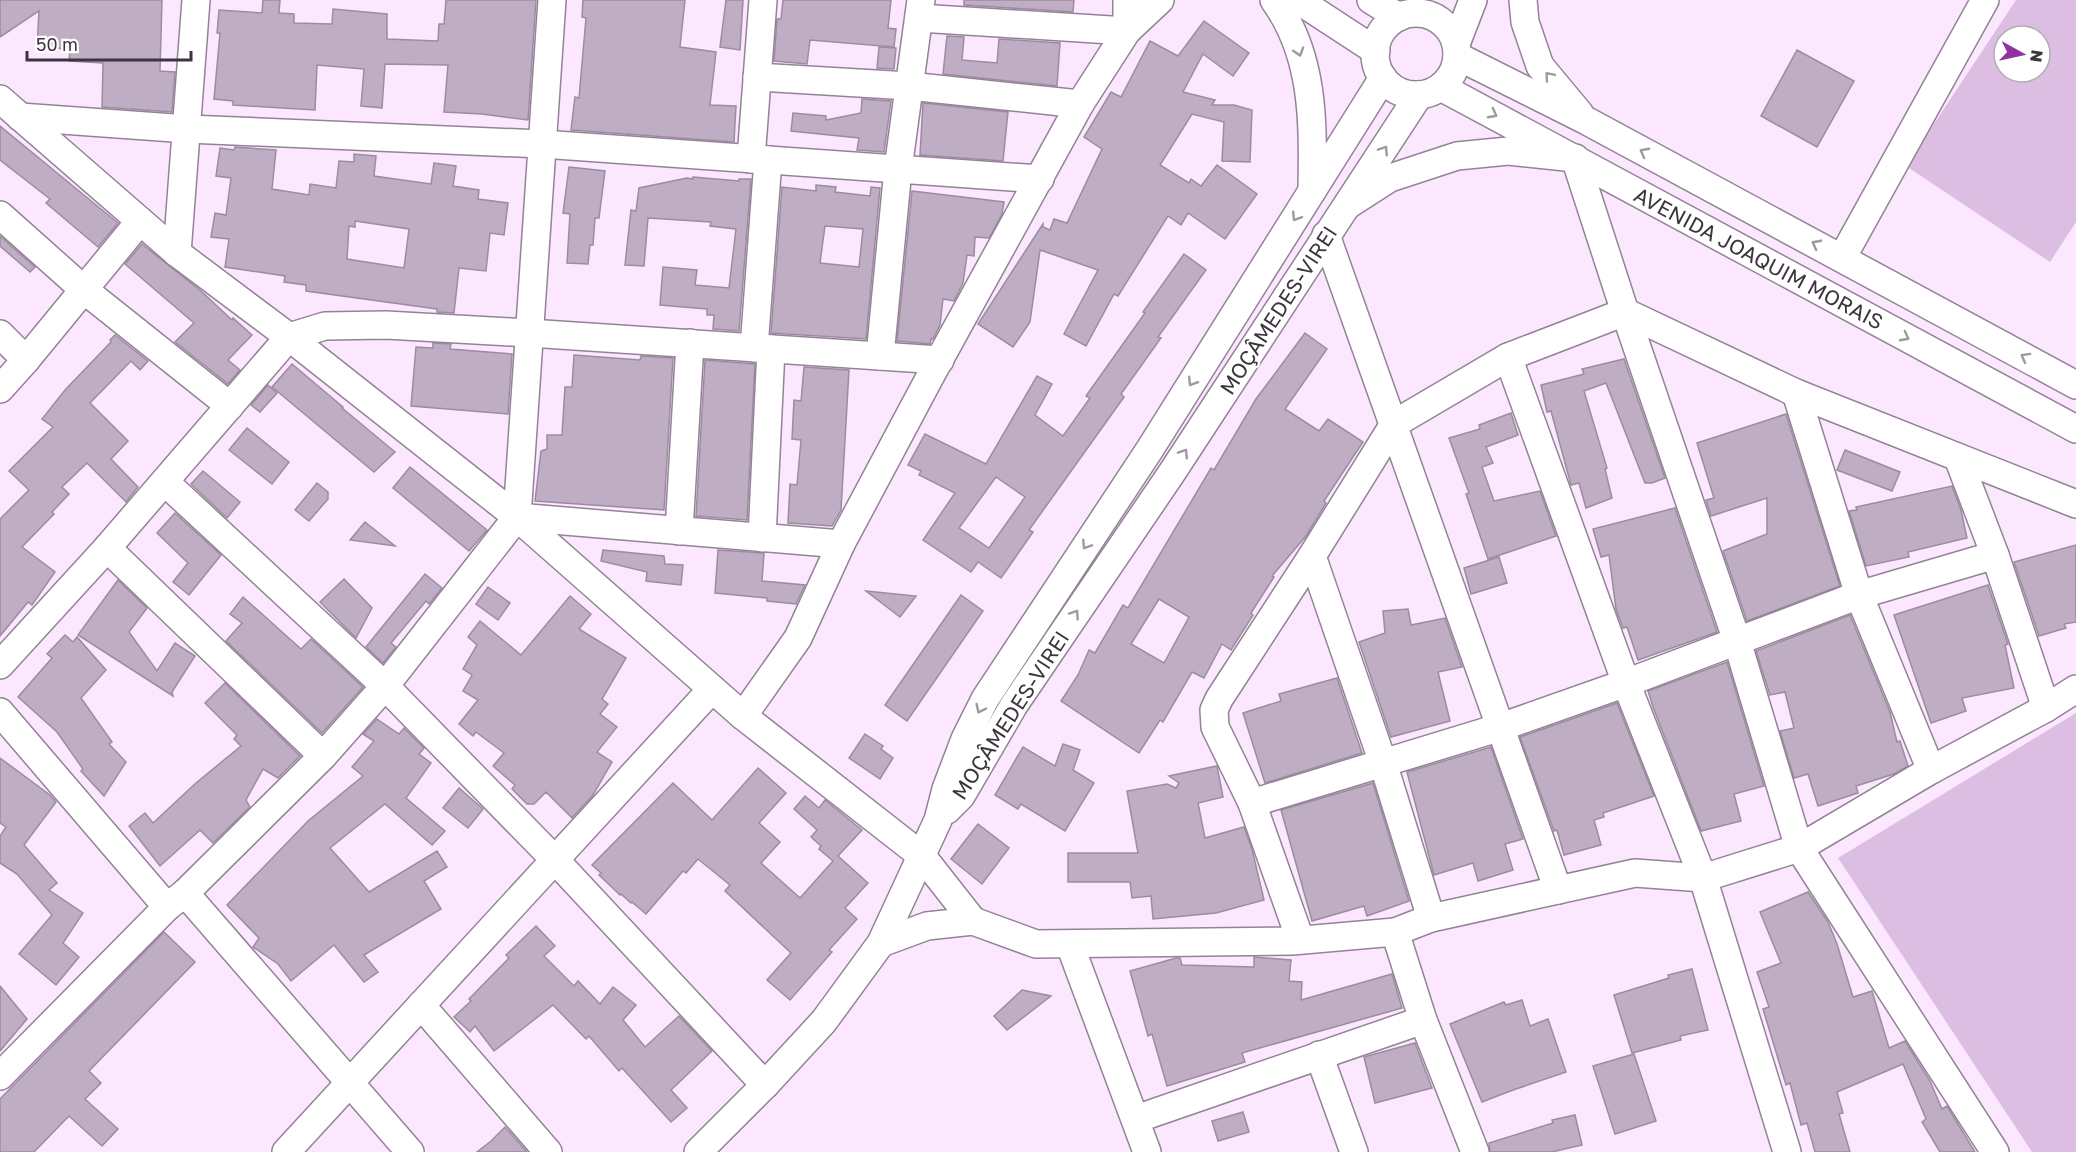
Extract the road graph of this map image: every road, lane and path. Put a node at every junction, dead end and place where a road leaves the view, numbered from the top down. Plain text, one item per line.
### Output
1 (196, 0) edge
2 (552, 0) edge
3 (763, 0) edge
4 (1127, 0) edge
5 (1160, 0) edge
6 (1274, 0) edge
7 (1298, 0) edge
8 (1371, 0) edge
9 (1473, 0) edge
10 (1523, 0) edge
11 (1985, 0) edge
12 (920, 9) edge
13 (1419, 10) edge
14 (1127, 31) junction
15 (1457, 50) junction
16 (1376, 51) junction
17 (757, 77) junction
18 (1383, 78) junction
19 (909, 86) junction
20 (1430, 91) junction
21 (0, 99) edge
22 (1080, 104) junction
23 (20, 117) junction
24 (1587, 121) junction
25 (188, 129) junction
26 (542, 144) junction
27 (1575, 158) junction
28 (760, 159) junction
29 (898, 169) junction
30 (1040, 179) junction
31 (1312, 191) junction
32 (1348, 205) junction
33 (0, 215) edge
34 (140, 221) junction
35 (1326, 235) junction
36 (177, 253) junction
37 (1842, 258) junction
38 (83, 289) junction
39 (1625, 312) junction
40 (529, 333) junction
41 (0, 334) edge
42 (289, 337) junction
43 (690, 343) junction
44 (763, 348) junction
45 (880, 356) junction
46 (1508, 357) junction
47 (27, 360) junction
48 (940, 360) junction
49 (2076, 385) edge
50 (0, 389) edge
51 (1796, 393) junction
52 (230, 406) junction
53 (1394, 424) junction
54 (2076, 429) edge
55 (1958, 458) junction
56 (165, 482) junction
57 (2076, 504) edge
58 (517, 517) junction
59 (679, 531) junction
60 (762, 538) junction
61 (842, 544) junction
62 (107, 548) junction
63 (1995, 555) junction
64 (1312, 556) junction
65 (1859, 596) junction
66 (1737, 641) junction
67 (0, 665) edge
68 (1626, 683) junction
69 (386, 686) junction
70 (712, 689) junction
71 (2076, 689) edge
72 (2046, 708) junction
73 (0, 712) edge
74 (743, 716) junction
75 (1501, 727) junction
76 (323, 756) junction
77 (1383, 763) junction
78 (1930, 770) junction
79 (1252, 803) junction
80 (938, 820) junction
81 (1799, 848) junction
82 (922, 856) junction
83 (556, 861) junction
84 (1703, 878) junction
85 (1558, 890) junction
86 (176, 900) junction
87 (1431, 918) junction
88 (973, 921) junction
89 (1395, 932) junction
90 (1300, 939) junction
91 (881, 943) junction
92 (1070, 945) junction
93 (421, 1005) junction
94 (1423, 1020) junction
95 (1319, 1055) junction
96 (0, 1076) edge
97 (348, 1083) junction
98 (765, 1085) junction
99 (1136, 1119) junction
100 (286, 1152) edge
101 (410, 1152) edge
102 (548, 1152) edge
103 (698, 1152) edge
104 (1147, 1152) edge
105 (1354, 1152) edge
106 (1475, 1152) edge
107 (1787, 1152) edge
108 (1995, 1152) edge

1 - 25 street
2 - 26 street
3 - 17 street
4 - 14 street
5 - 14 street
6 -> 31 street
7 - 16 street
8 - 13 street
9 - 15 street
24 -> 10 street
11 - 37 street
12 - 14 street
12 - 19 street
13 - 15 street
13 - 16 street
14 - 22 street
15 - 20 street
15 - 24 street, AVENIDA JOAQUIM MORAIS
16 - 18 street
17 - 19 street
17 - 28 street
18 - 20 street
18 - 31 street, MOÇÂMEDES-VIREI
19 - 22 street
19 - 29 street
20 -> 27 street, AVENIDA JOAQUIM MORAIS
32 -> 20 street, MOÇÂMEDES-VIREI
21 - 23 street
22 - 30 street
23 - 25 street
23 - 34 street
37 -> 24 street, AVENIDA JOAQUIM MORAIS
25 - 26 street
25 - 36 street
26 - 28 street
26 - 40 street
27 - 32 street
27 - 39 street
27 -> 54 street, AVENIDA JOAQUIM MORAIS
28 - 29 street
28 - 44 street
29 - 30 street
29 - 45 street
30 - 48 street
31 -> 80 street, MOÇÂMEDES-VIREI
32 - 35 street, MOÇÂMEDES-VIREI
33 - 38 street
34 - 36 street
34 - 38 street
35 - 53 street
80 -> 35 street, MOÇÂMEDES-VIREI
36 - 42 street
49 -> 37 street, AVENIDA JOAQUIM MORAIS
38 - 47 street
38 - 52 street
39 - 46 street
39 - 51 street
39 - 66 street
40 - 42 street
40 - 43 street
40 - 58 street
41 - 47 street
42 - 52 street
42 - 58 street
43 - 44 street
43 - 59 street
44 - 45 street
44 - 60 street
45 - 48 street
46 - 53 street
46 - 68 street
47 - 50 street
48 - 61 street
51 - 55 street
51 - 65 street
52 - 56 street
53 - 64 street
53 - 75 street
55 - 57 street
55 - 63 street
56 - 62 street
56 - 69 street
58 - 59 street
58 - 69 street
58 - 70 street
59 - 60 street
60 - 61 street
61 - 74 street
62 - 67 street
62 - 76 street
63 - 65 street
63 - 72 street
64 - 77 street
64 - 79 street
65 - 66 street
65 - 78 street
66 - 68 street
66 - 81 street
68 - 75 street
68 - 84 street
69 - 76 street
69 - 83 street
70 - 74 street
70 - 83 street
71 - 72 street
72 - 78 street
73 - 86 street
74 - 82 street
75 - 77 street
75 - 85 street
76 - 86 street
77 - 79 street
77 - 87 street
78 - 81 street
79 - 90 street
80 - 82 street
81 - 84 street
81 - 108 street
82 - 88 street
82 - 91 street
83 - 93 street
83 - 98 street
84 - 85 street
84 - 107 street
85 - 87 street
86 - 96 street
86 - 97 street
87 - 89 street
88 - 91 street
88 - 92 street
89 - 90 street
89 - 94 street
90 - 92 street
91 - 98 street
92 - 99 street
93 - 97 street
93 - 102 street
94 - 95 street
94 - 106 street
95 - 99 street
95 - 105 street
97 - 100 street
97 - 101 street
98 - 103 street
99 - 104 street

